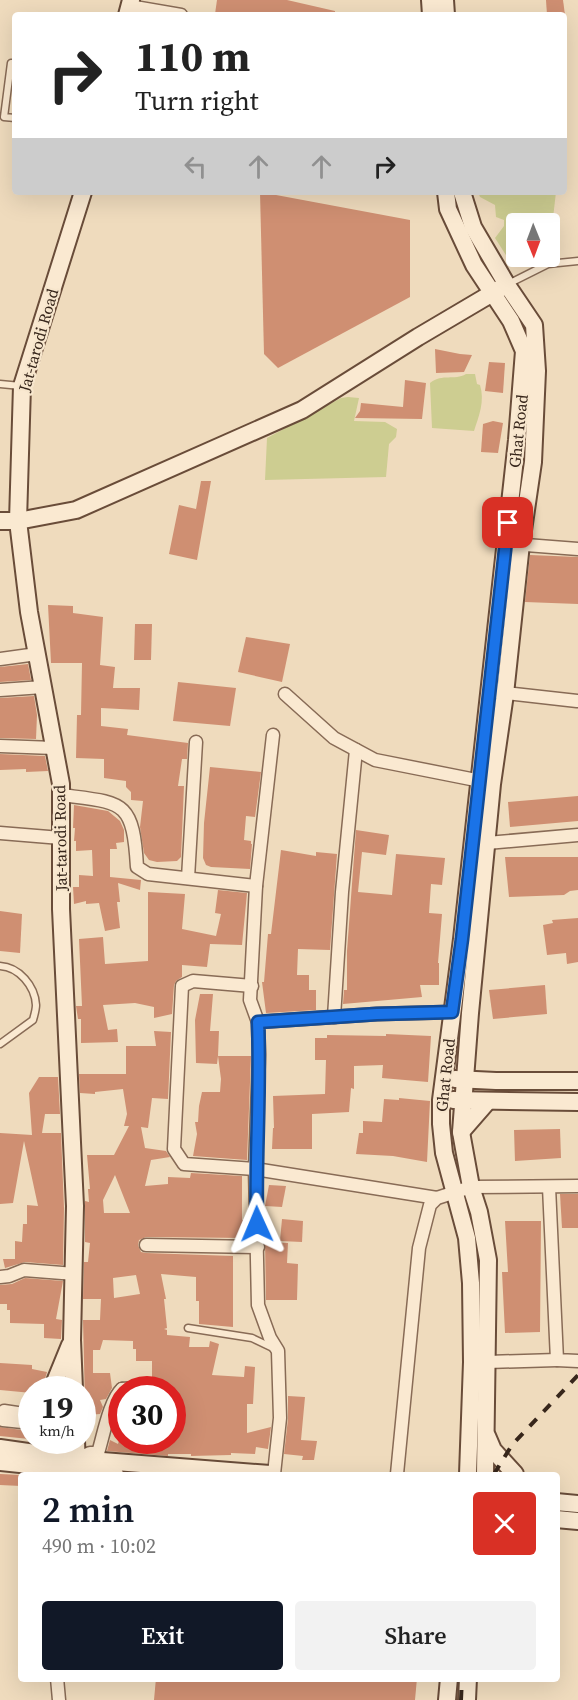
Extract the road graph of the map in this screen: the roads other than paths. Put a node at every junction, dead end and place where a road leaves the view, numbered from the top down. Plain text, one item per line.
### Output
1 (129, 7) edge
2 (162, 12) edge
3 (11, 63) dead end
4 (12, 118) edge
5 (82, 195) edge
6 (446, 195) edge
7 (463, 195) edge
8 (578, 261) edge
9 (507, 285) junction
10 (492, 292) junction
11 (0, 384) edge
12 (22, 386) junction
13 (0, 521) edge
14 (18, 521) junction
15 (513, 544) junction
16 (578, 549) edge
17 (37, 654) junction
18 (0, 659) edge
19 (43, 687) junction
20 (0, 690) edge
21 (497, 692) junction
22 (285, 694) dead end
23 (577, 701) edge
24 (273, 735) dead end
25 (196, 742) dead end
26 (0, 746) edge
27 (54, 748) junction
28 (356, 750) junction
29 (485, 782) junction
30 (61, 795) junction
31 (0, 833) edge
32 (578, 835) edge
33 (61, 838) junction
34 (487, 843) junction
35 (188, 878) junction
36 (256, 886) junction
37 (0, 966) edge
38 (252, 987) junction
39 (452, 1012) junction
40 (334, 1017) junction
41 (258, 1022) junction
42 (0, 1044) edge
43 (467, 1058) junction
44 (445, 1078) junction
45 (465, 1081) junction
46 (578, 1081) edge
47 (496, 1082) junction
48 (441, 1100) junction
49 (463, 1101) junction
50 (488, 1101) junction
51 (578, 1102) edge
52 (461, 1132) junction
53 (255, 1169) junction
54 (578, 1186) edge
55 (549, 1187) junction
56 (463, 1190) junction
57 (437, 1198) junction
58 (147, 1245) dead end
59 (258, 1247) junction
60 (75, 1274) junction
61 (0, 1277) edge
62 (188, 1328) dead end
63 (72, 1340) junction
64 (278, 1351) junction
65 (557, 1360) junction
66 (578, 1361) edge
67 (488, 1362) junction
68 (57, 1376) edge
69 (73, 1376) edge
70 (18, 1415) edge
71 (18, 1420) edge
72 (108, 1420) edge
73 (487, 1436) junction
74 (0, 1448) edge
75 (77, 1454) edge
76 (34, 1458) edge
77 (0, 1462) edge
78 (77, 1465) junction
79 (106, 1472) edge
80 (229, 1472) edge
81 (272, 1472) edge
82 (397, 1472) edge
83 (468, 1472) edge
84 (485, 1472) edge
85 (512, 1472) edge
86 (560, 1502) edge
87 (578, 1504) edge
88 (560, 1520) edge
89 (578, 1521) edge
90 (57, 1682) edge
91 (448, 1689) edge
92 (468, 1690) edge
93 (59, 1700) edge

1 - 2 street
3 - 4 lane
5 - 12 main road, Jat-tarodi Road
6 - 10 main road, Ghat Road
7 - 9 main road, Ghat Road
8 - 9 lane
9 - 10 main road
9 - 15 main road, Ghat Road
10 - 14 main road
10 - 15 main road, Ghat Road
11 - 12 lane
12 - 14 main road, Jat-tarodi Road
13 - 14 main road
14 - 17 main road, Jat-tarodi Road
15 - 16 street
15 - 21 main road, Ghat Road
17 - 18 street
17 - 19 main road, Jat-tarodi Road
19 - 20 street
19 - 27 main road, Jat-tarodi Road
21 - 23 street
21 - 29 main road, Ghat Road
22 - 28 street
24 - 36 street
25 - 35 street
26 - 27 street
27 - 30 main road, Jat-tarodi Road
28 - 29 street
28 - 40 street
29 - 34 main road, Ghat Road
29 - 39 main road, Ghat Road
30 - 33 main road, Jat-tarodi Road
30 - 35 street
31 - 33 street
32 - 34 street
33 - 60 main road, Jat-tarodi Road
34 - 43 main road, Ghat Road
35 - 36 street
36 - 38 street
37 - 42 lane
38 - 41 street
38 - 53 street
39 - 40 street
39 - 44 main road, Ghat Road
40 - 41 street
41 - 53 street
43 - 45 main road, Ghat Road
43 - 47 main road
44 - 45 main road
44 - 48 main road, Ghat Road
45 - 47 main road
45 - 49 main road, Ghat Road
46 - 47 main road
48 - 49 main road
48 - 56 main road, Ghat Road
49 - 50 main road
49 - 52 main road, Ghat Road
50 - 51 main road
50 - 52 main road
52 - 56 main road, Ghat Road
53 - 57 street
53 - 59 street
54 - 55 street
55 - 56 street
55 - 65 street
56 - 57 street
56 - 67 main road, Ghat Road
56 - 83 main road, Ghat Road
57 - 82 street
58 - 59 street
59 - 64 street
60 - 61 street
60 - 63 main road, Jat-tarodi Road
62 - 64 lane
63 - 68 main road
63 - 69 main road, Jat-tarodi Road
64 - 81 street
65 - 66 street
65 - 67 street
67 - 73 main road, Ghat Road
70 - 71 street
72 - 78 street
73 - 84 main road, Ghat Road
73 - 85 main road
74 - 76 main road
75 - 78 main road
76 - 77 main road
76 - 78 main road
78 - 79 main road
78 - 80 main road
86 - 87 main road
88 - 89 main road
90 - 93 street
91 - 92 main road

